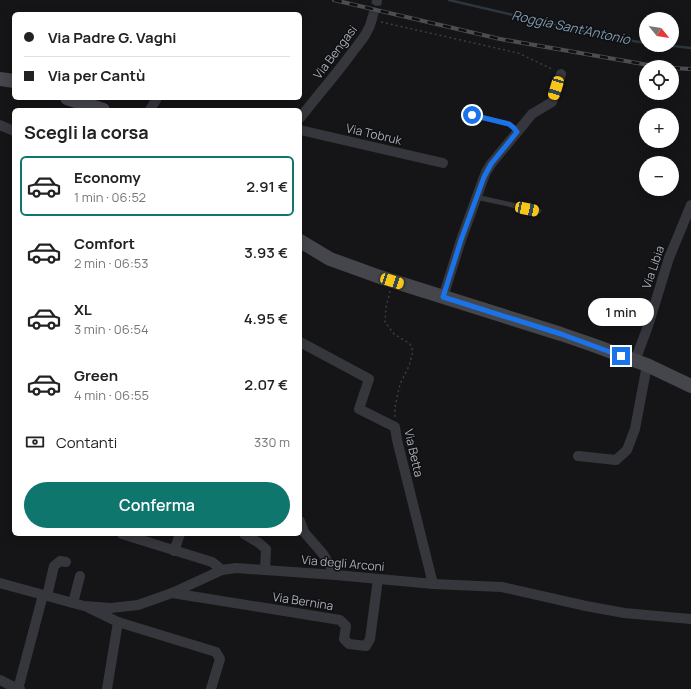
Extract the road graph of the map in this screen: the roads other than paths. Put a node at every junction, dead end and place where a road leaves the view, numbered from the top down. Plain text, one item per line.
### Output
1 (372, 20) tunnel mouth
2 (561, 74) road end
3 (0, 79) edge
4 (12, 81) edge
5 (73, 100) edge
6 (97, 108) edge
7 (472, 115) dead end
8 (302, 116) edge
9 (0, 125) edge
10 (12, 130) edge
11 (302, 130) edge
12 (517, 132) junction
13 (443, 163) dead end
14 (476, 197) junction
15 (691, 205) edge
16 (539, 211) dead end
17 (302, 242) edge
18 (443, 297) junction
19 (302, 343) edge
20 (641, 363) junction
21 (691, 386) edge
22 (578, 456) dead end
23 (302, 526) edge
24 (128, 536) edge
25 (179, 536) edge
26 (247, 536) edge
27 (174, 550) junction
28 (66, 562) dead end
29 (222, 570) junction
30 (265, 570) junction
31 (80, 576) dead end
32 (336, 576) junction
33 (378, 579) junction
34 (0, 583) edge
35 (432, 584) junction
36 (172, 593) junction
37 (45, 596) junction
38 (73, 603) junction
39 (84, 606) junction
40 (691, 619) edge
41 (118, 622) junction
42 (0, 680) edge
43 (19, 689) edge
44 (107, 689) edge
45 (211, 689) edge

1 - 8 street, Via Bengasi
2 - 12 street
3 - 4 street
5 - 6 street
7 - 12 lane
9 - 10 street
11 - 13 street, Via Tobruk
12 - 14 street
14 - 16 lane
14 - 18 street
15 - 20 street, Via Libia
17 - 18 street
18 - 20 street
19 - 35 street, Via Betta
20 - 21 street
20 - 22 street, Via Libia
23 - 32 street
24 - 27 street
25 - 27 street
26 - 30 street
27 - 29 street
28 - 37 street
29 - 30 street, Via degli Arconi
29 - 36 street, Via degli Arconi
30 - 32 street, Via degli Arconi
31 - 38 street
32 - 33 street, Via degli Arconi
33 - 35 street, Via degli Arconi
33 - 36 street, Via Bernina
34 - 37 street, Via degli Arconi
35 - 40 street, Via degli Arconi
36 - 39 street, Via degli Arconi
37 - 38 street, Via degli Arconi
37 - 43 street
38 - 39 street, Via degli Arconi
39 - 41 street
41 - 44 street
41 - 45 street
42 - 43 street

